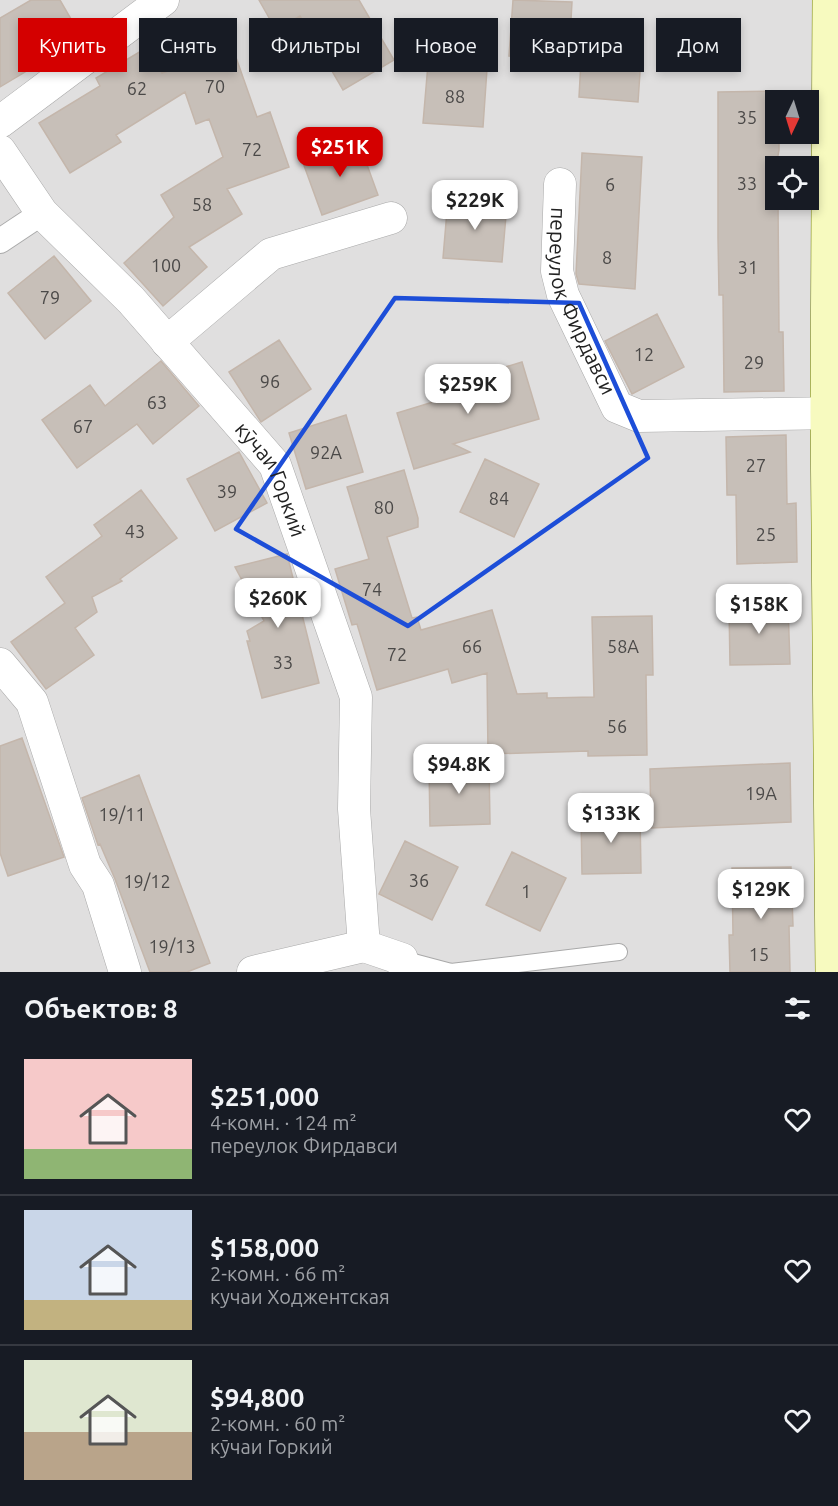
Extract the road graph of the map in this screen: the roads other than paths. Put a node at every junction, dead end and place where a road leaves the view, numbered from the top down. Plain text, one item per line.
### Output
1 (163, 0) edge
2 (829, 0) edge
3 (0, 122) edge
4 (0, 151) edge
5 (560, 184) dead end
6 (42, 213) junction
7 (391, 218) dead end
8 (0, 241) edge
9 (167, 342) junction
10 (832, 413) edge
11 (0, 664) edge
12 (833, 759) edge
13 (364, 946) junction
14 (619, 952) dead end
15 (404, 966) edge
16 (125, 972) edge
17 (253, 972) edge
18 (832, 972) edge

1 - 3 street
2 - 10 main road
4 - 6 street, кӯчаи Горкий
5 - 10 street, переулок Фирдавси
6 - 8 street
6 - 9 street, кӯчаи Горкий
7 - 9 street
9 - 13 street, кӯчаи Горкий
10 - 12 main road
11 - 16 street
12 - 18 main road
13 - 15 street
13 - 17 street
14 - 15 lane

